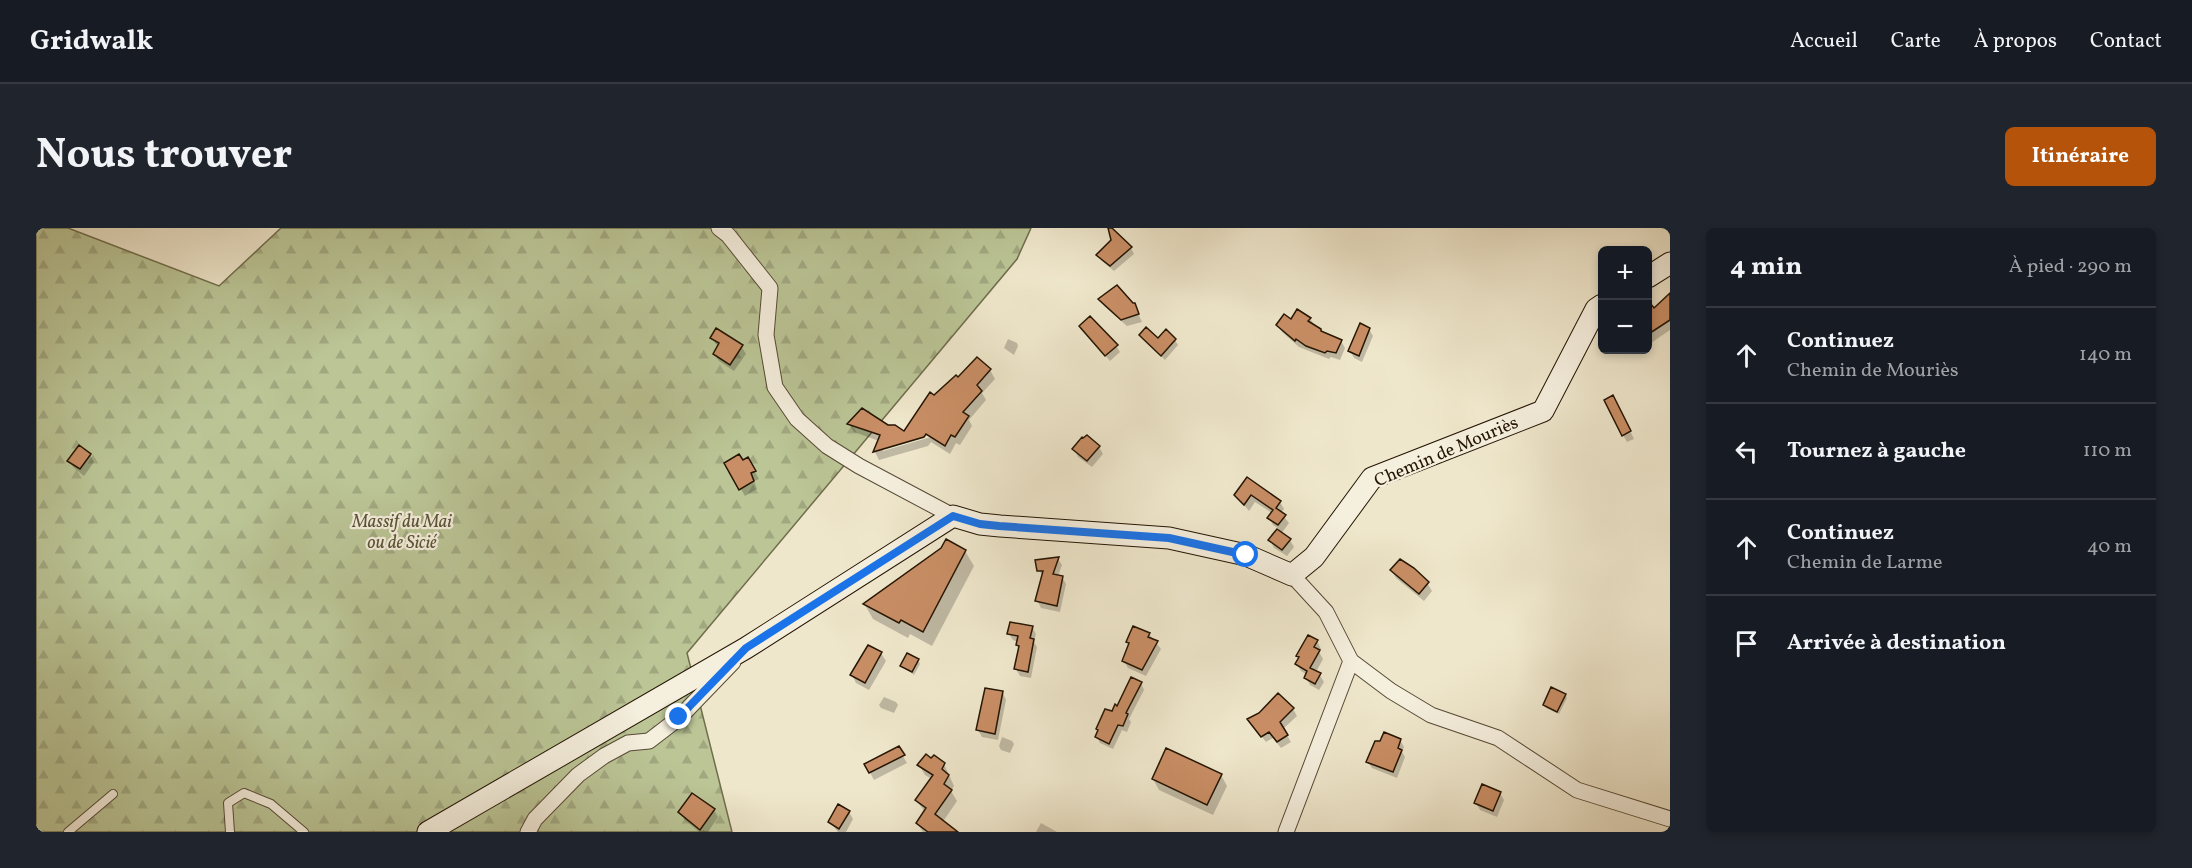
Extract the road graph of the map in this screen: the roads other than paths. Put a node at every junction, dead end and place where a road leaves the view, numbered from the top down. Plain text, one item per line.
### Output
1 (718, 228) edge
2 (1670, 263) edge
3 (1652, 274) edge
4 (1598, 308) edge
5 (953, 516) junction
6 (1292, 575) junction
7 (746, 648) junction
8 (1351, 661) junction
9 (113, 794) dead end
10 (1670, 819) edge
11 (68, 832) edge
12 (230, 832) edge
13 (304, 832) edge
14 (428, 832) edge
15 (528, 832) edge
16 (1286, 832) edge

1 - 5 street
2 - 3 street
4 - 6 street, Chemin de Mouriès
5 - 6 street
5 - 7 street
6 - 8 street
7 - 14 street
7 - 15 street
8 - 10 street
8 - 16 street
9 - 11 lane
12 - 13 lane

